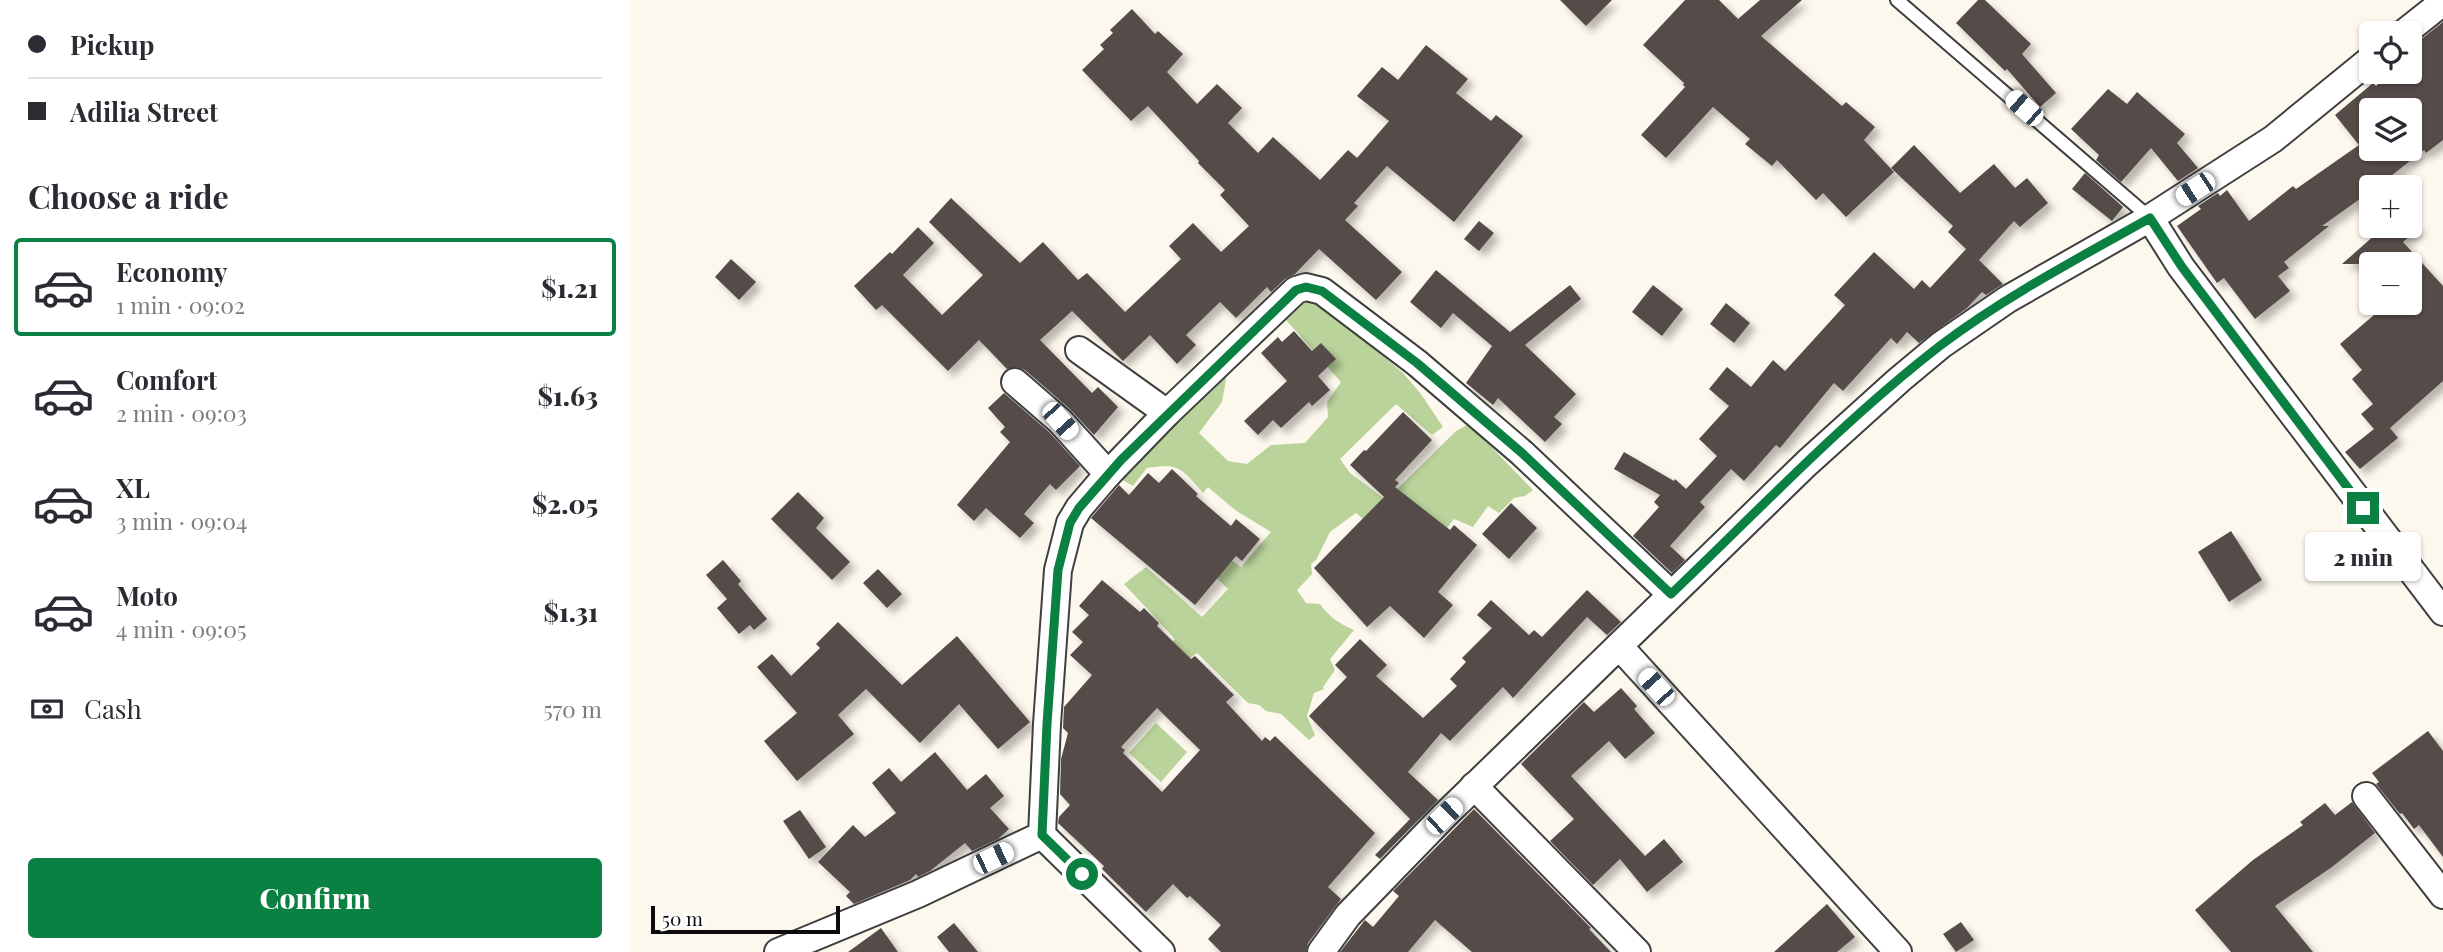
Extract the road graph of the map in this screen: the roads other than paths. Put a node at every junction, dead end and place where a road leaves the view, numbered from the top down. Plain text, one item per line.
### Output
1 (1896, 0) edge
2 (2443, 2) edge
3 (2419, 21) edge
4 (2359, 70) edge
5 (2150, 218) junction
6 (1079, 350) dead end
7 (1015, 382) dead end
8 (1167, 413) junction
9 (1108, 474) junction
10 (1671, 594) junction
11 (2443, 612) edge
12 (1619, 646) junction
13 (1474, 786) junction
14 (2366, 796) dead end
15 (1042, 835) junction
16 (2443, 895) edge
17 (781, 951) edge
18 (1161, 952) edge
19 (1321, 952) edge
20 (1637, 952) edge
21 (1898, 952) edge

1 - 5 lane
2 - 3 street
4 - 5 street
5 - 10 street
5 - 11 street
6 - 8 street
7 - 9 street
8 - 9 street
8 - 10 street
9 - 15 street
10 - 12 street
12 - 13 street
12 - 21 street
13 - 19 street
13 - 20 street
14 - 16 street
15 - 17 street
15 - 18 street

